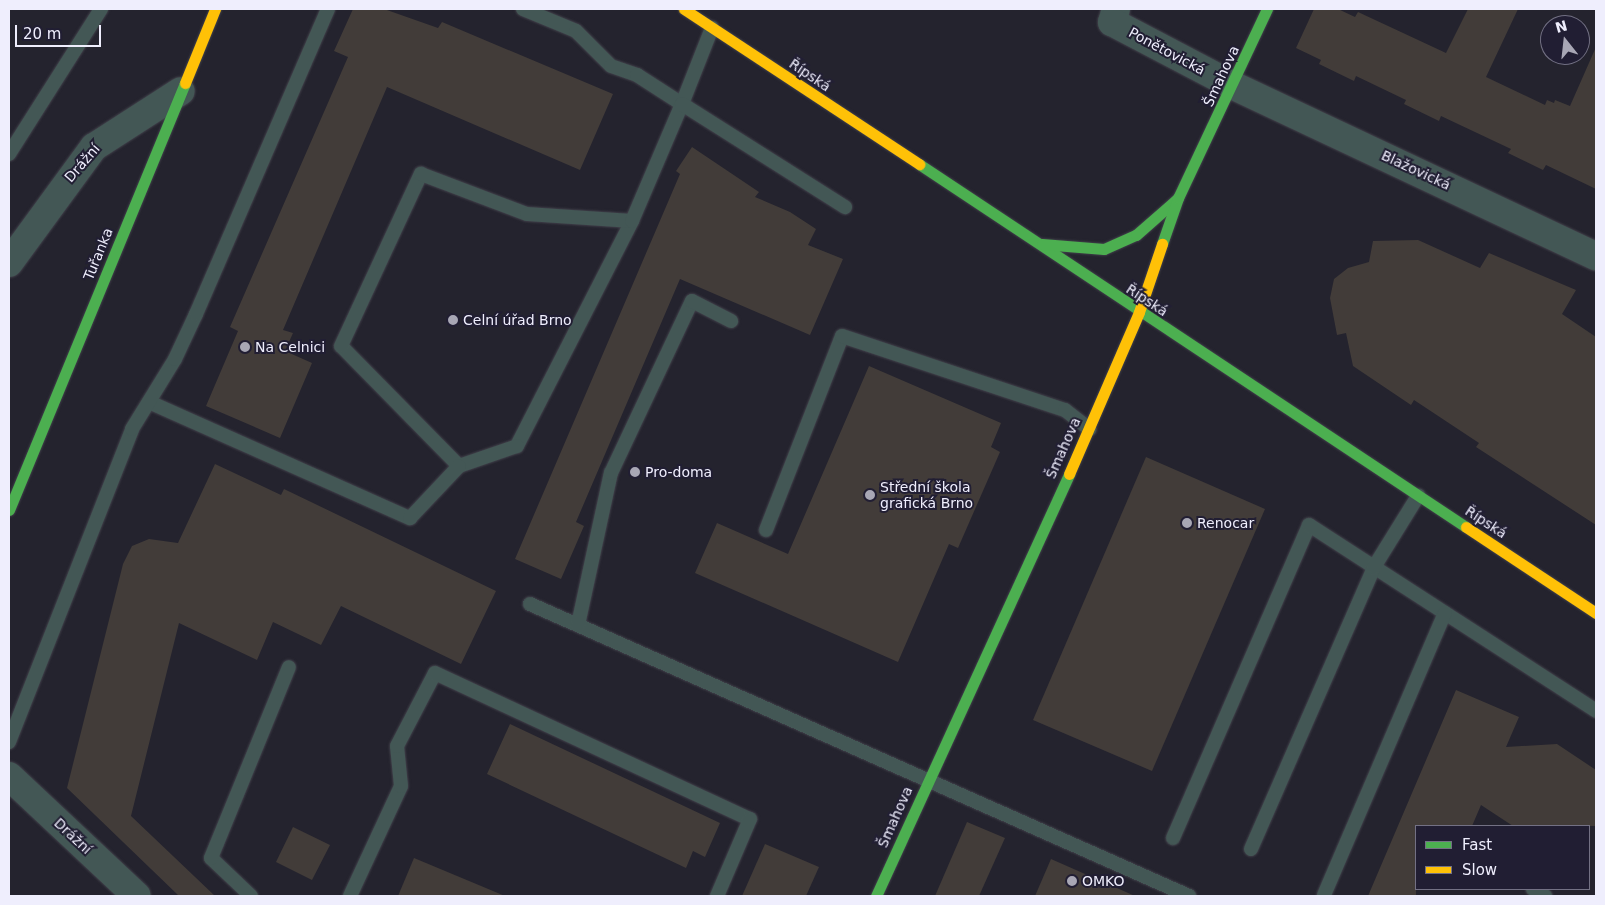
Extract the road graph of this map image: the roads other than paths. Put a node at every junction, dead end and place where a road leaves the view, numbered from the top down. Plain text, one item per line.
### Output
1 (101, 9) edge
2 (215, 9) edge
3 (328, 9) edge
4 (523, 9) edge
5 (684, 9) edge
6 (1116, 9) edge
7 (1267, 9) edge
8 (712, 28) junction
9 (1234, 86) junction
10 (181, 90) junction
11 (682, 104) junction
12 (9, 154) edge
13 (1178, 198) junction
14 (845, 207) dead end
15 (632, 220) junction
16 (1035, 243) junction
17 (1596, 256) edge
18 (9, 263) edge
19 (1139, 312) junction
20 (731, 321) dead end
21 (149, 402) junction
22 (1090, 429) junction
23 (459, 466) junction
24 (1418, 496) junction
25 (9, 510) edge
26 (766, 530) dead end
27 (1374, 567) junction
28 (530, 604) dead end
29 (1445, 613) junction
30 (1596, 613) edge
31 (578, 625) junction
32 (290, 667) dead end
33 (1596, 710) edge
34 (9, 742) edge
35 (9, 776) edge
36 (927, 781) junction
37 (1173, 838) dead end
38 (1250, 850) dead end
39 (1324, 895) edge
40 (137, 896) edge
41 (250, 896) edge
42 (350, 896) edge
43 (717, 896) edge
44 (876, 896) edge
45 (1189, 896) edge

1 - 12 lane
2 - 10 street, Tuřanka
3 - 21 lane
4 - 11 lane
5 - 8 street, Řípská
6 - 9 street, Ponětovická
7 - 9 street, Šmahova
8 - 11 lane
8 - 16 street, Řípská
9 - 13 street, Šmahova
9 - 17 street, Blažovická
10 - 18 street, Drážní
10 - 25 street, Tuřanka
11 - 14 lane
11 - 15 lane
13 - 16 street
13 - 19 street, Šmahova
15 - 23 lane
15 - 23 lane
16 - 19 street, Řípská
19 - 22 street, Šmahova
19 - 24 street, Řípská
20 - 31 lane
21 - 23 lane
21 - 34 lane
22 - 26 lane
22 - 36 street, Šmahova
24 - 27 lane
24 - 30 street, Řípská
27 - 29 lane
27 - 37 lane
27 - 38 lane
28 - 31 lane
29 - 33 lane
29 - 39 lane
31 - 36 lane
32 - 41 lane
35 - 40 street, Drážní
36 - 44 street, Šmahova
36 - 45 lane
42 - 43 lane

